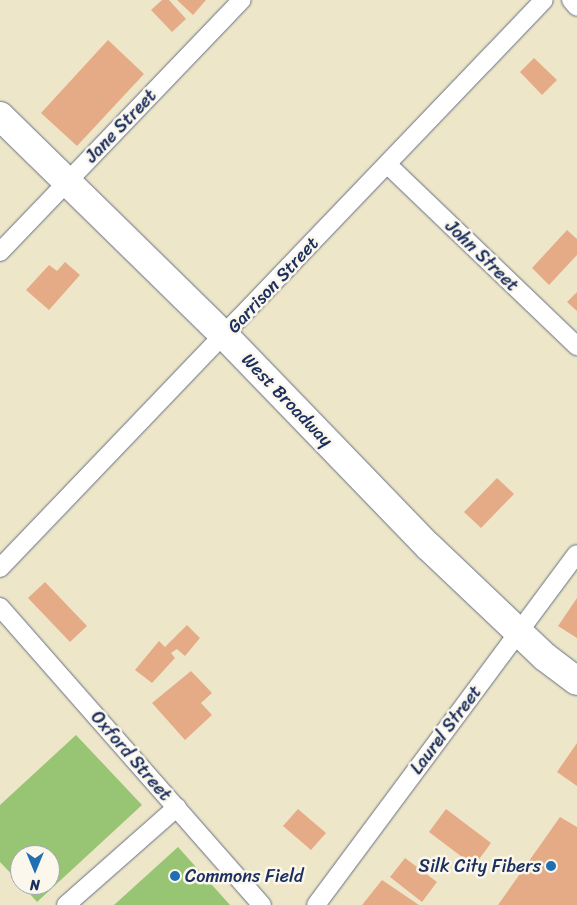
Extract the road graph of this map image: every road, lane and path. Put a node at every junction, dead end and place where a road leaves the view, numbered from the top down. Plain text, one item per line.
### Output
1 (242, 0) edge
2 (544, 0) edge
3 (571, 0) edge
4 (577, 8) edge
5 (0, 116) edge
6 (388, 165) junction
7 (66, 183) junction
8 (0, 252) edge
9 (225, 336) junction
10 (577, 346) edge
11 (577, 554) edge
12 (0, 568) edge
13 (0, 606) edge
14 (519, 632) junction
15 (577, 681) edge
16 (177, 807) junction
17 (66, 905) edge
18 (262, 905) edge
19 (316, 905) edge

1 - 7 street, Jane Street
2 - 6 street, Garrison Street
3 - 4 street
5 - 7 main road, West Broadway
6 - 9 street, Garrison Street
6 - 10 street, John Street
7 - 8 street, Jane Street
7 - 9 main road, West Broadway
9 - 12 street, Garrison Street
9 - 14 main road, West Broadway
11 - 14 street, Laurel Street
13 - 16 street, Oxford Street
14 - 15 main road, West Broadway
14 - 19 street, Laurel Street
16 - 17 street
16 - 18 street, Oxford Street

